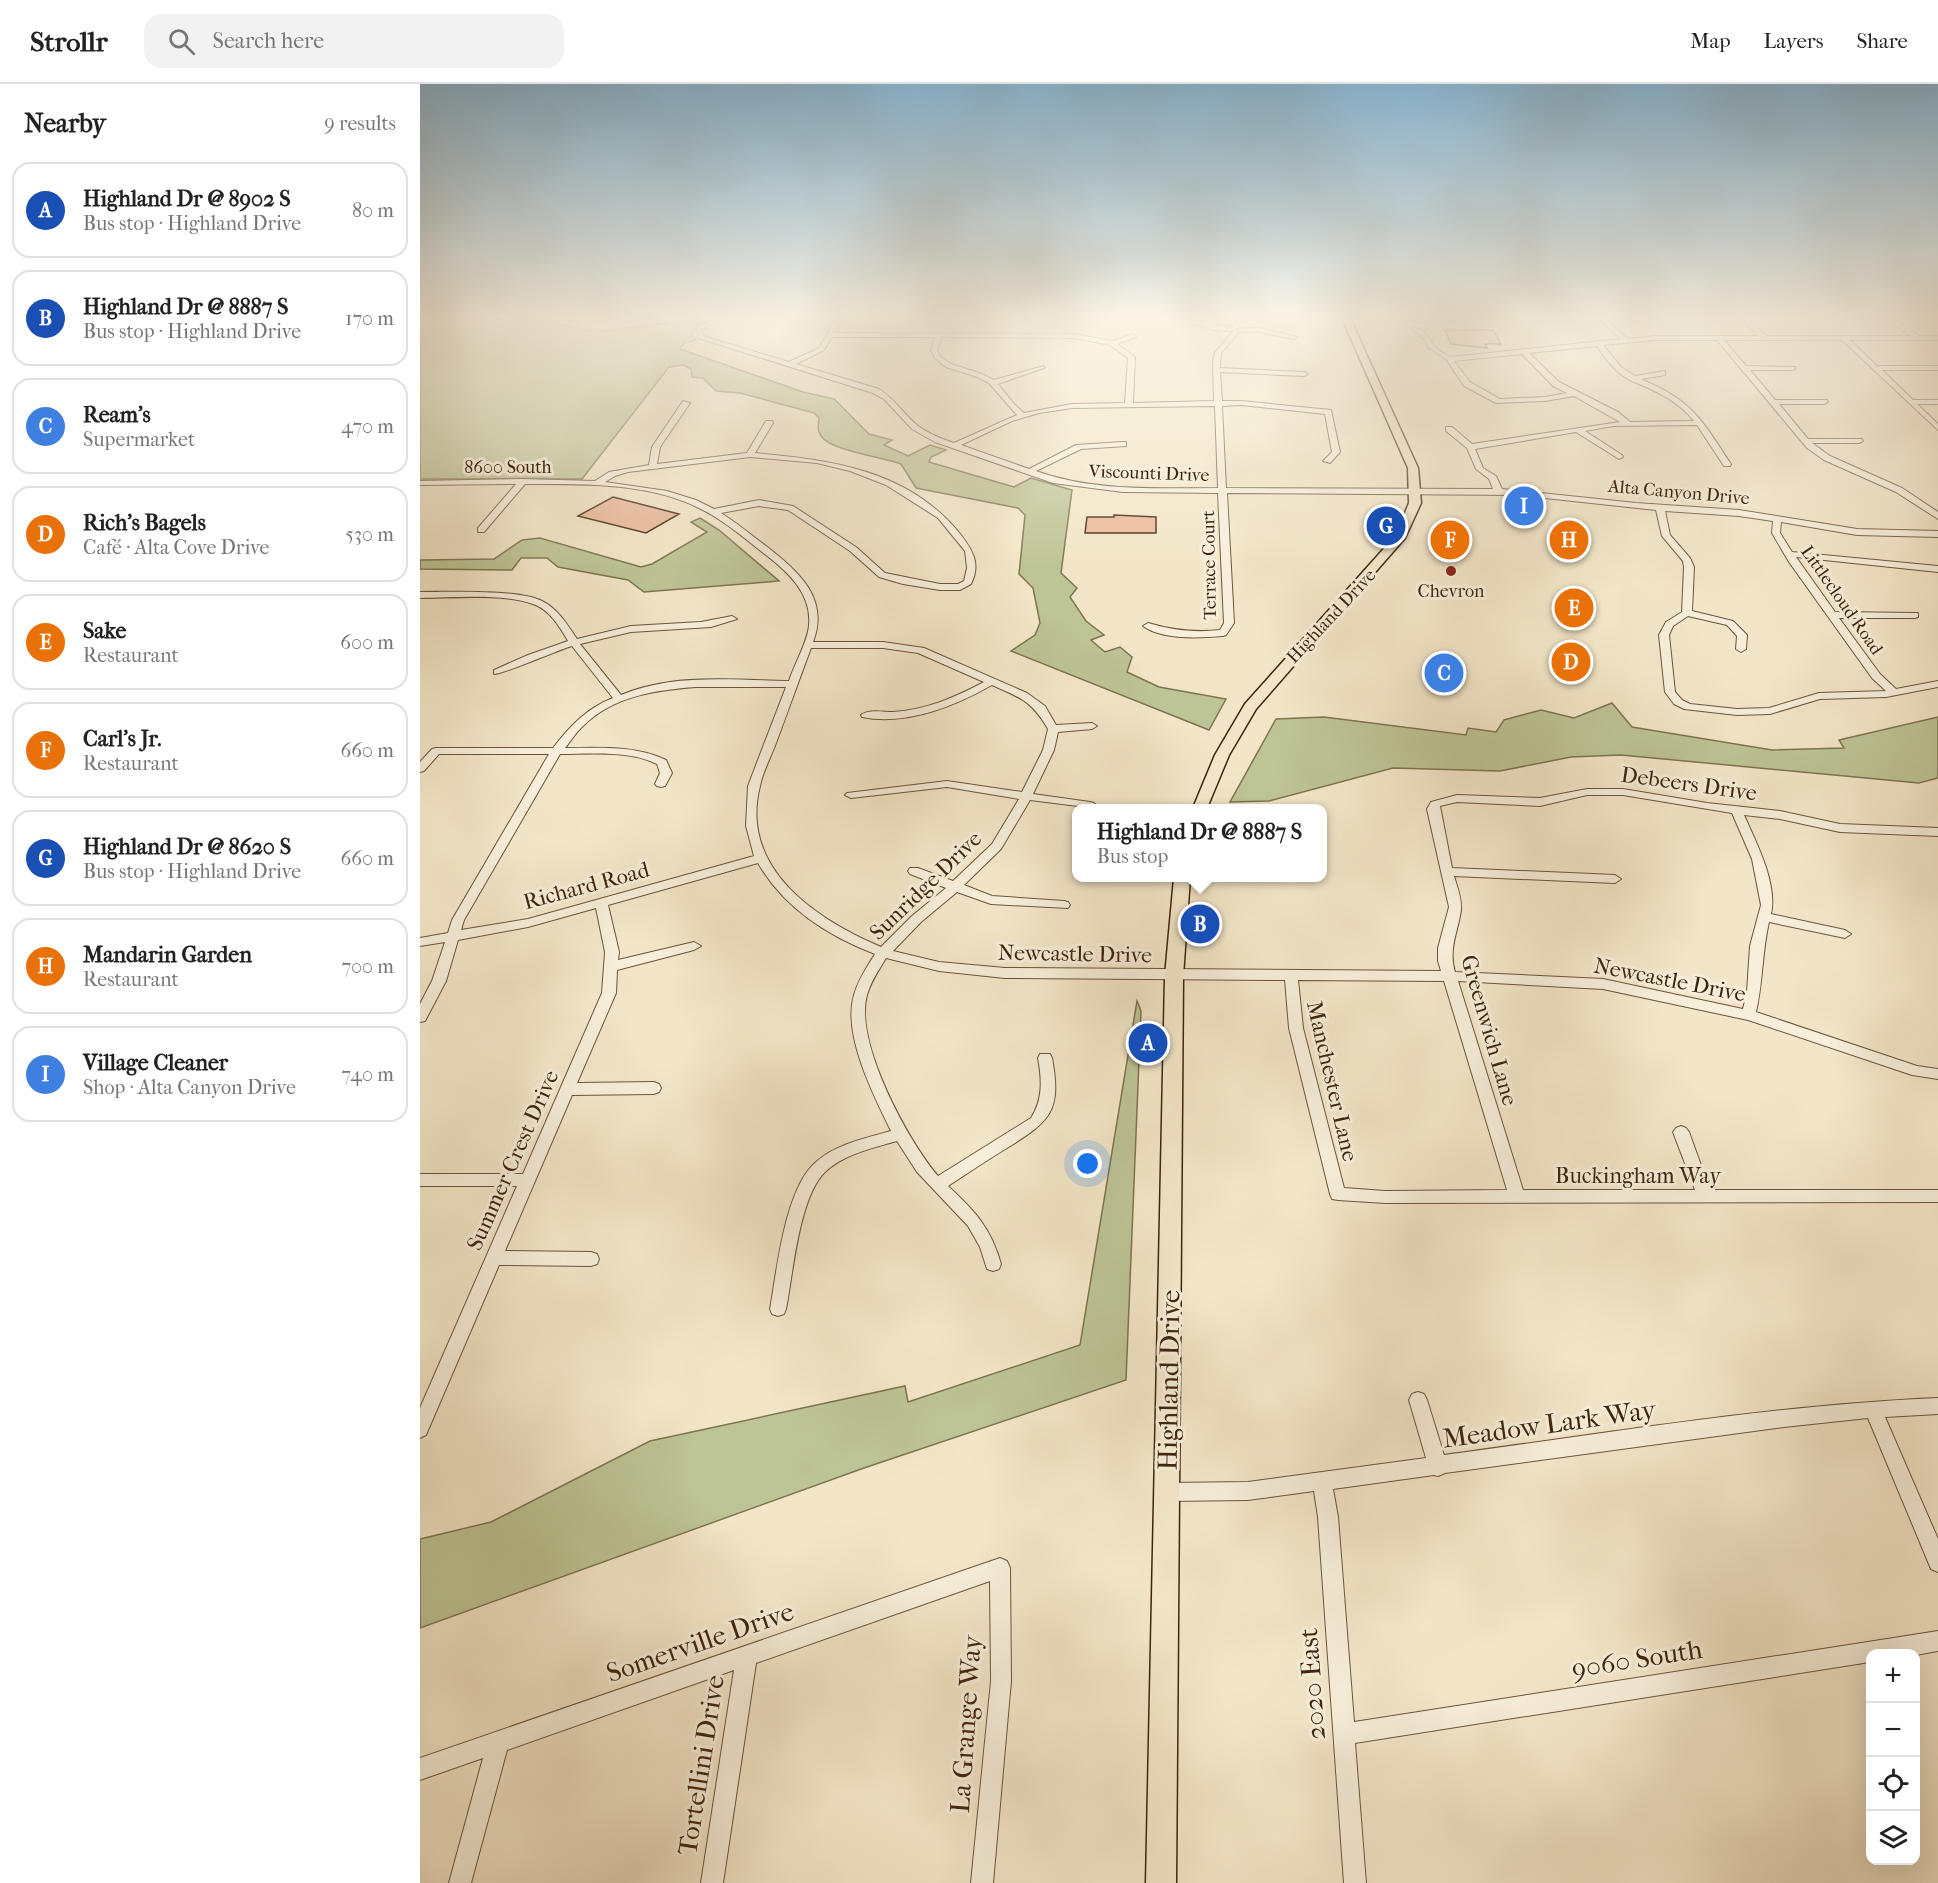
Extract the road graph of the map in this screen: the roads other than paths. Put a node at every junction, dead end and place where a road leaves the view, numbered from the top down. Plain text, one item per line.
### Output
1 (889, 400) edge
2 (1005, 400) edge
3 (1129, 400) edge
4 (1218, 400) edge
5 (1382, 400) edge
6 (1497, 400) edge
7 (1523, 400) edge
8 (1585, 400) edge
9 (1677, 400) edge
10 (1773, 402) joint
11 (1824, 402) dead end
12 (1911, 402) joint
13 (1938, 402) edge
14 (686, 403) dead end
15 (1129, 403) junction
16 (1218, 403) junction
17 (1022, 415) junction
18 (769, 423) dead end
19 (1627, 423) junction
20 (1698, 423) junction
21 (1938, 428) edge
22 (1449, 429) dead end
23 (1578, 430) junction
24 (1804, 441) junction
25 (1859, 441) dead end
26 (1123, 444) dead end
27 (954, 446) junction
28 (1470, 447) junction
29 (750, 455) junction
30 (1619, 457) dead end
31 (1327, 461) dead end
32 (1727, 464) dead end
33 (653, 466) junction
34 (1029, 472) junction
35 (420, 483) edge
36 (521, 483) junction
37 (596, 484) junction
38 (1223, 490) junction
39 (1416, 491) junction
40 (1498, 491) junction
41 (1660, 508) junction
42 (714, 512) junction
43 (1938, 516) edge
44 (1777, 519) junction
45 (481, 530) dead end
46 (1938, 534) edge
47 (1789, 554) junction
48 (1938, 569) edge
49 (420, 596) edge
50 (1687, 613) junction
51 (1832, 615) junction
52 (1915, 615) dead end
53 (732, 619) dead end
54 (1148, 626) dead end
55 (575, 644) junction
56 (809, 645) junction
57 (1741, 650) dead end
58 (498, 672) dead end
59 (993, 681) junction
60 (793, 684) junction
61 (1938, 684) edge
62 (1894, 693) junction
63 (618, 698) junction
64 (866, 716) dead end
65 (1092, 726) dead end
66 (1053, 729) junction
67 (558, 749) junction
68 (420, 769) edge
69 (661, 784) dead end
70 (851, 795) dead end
71 (1026, 795) junction
72 (1078, 804) edge
73 (1202, 804) edge
74 (1435, 804) joint
75 (1737, 811) junction
76 (1938, 832) edge
77 (761, 858) junction
78 (914, 871) dead end
79 (1448, 872) junction
80 (1616, 879) dead end
81 (1182, 882) edge
82 (953, 888) junction
83 (601, 903) junction
84 (1064, 905) dead end
85 (1765, 917) junction
86 (1845, 934) dead end
87 (451, 938) junction
88 (420, 942) edge
89 (694, 946) dead end
90 (884, 952) junction
91 (613, 966) junction
92 (1174, 976) junction
93 (1291, 976) junction
94 (1449, 976) junction
95 (1749, 1016) junction
96 (420, 1017) edge
97 (1045, 1058) dead end
98 (1938, 1074) edge
99 (654, 1088) dead end
100 (568, 1089) junction
101 (1681, 1132) dead end
102 (900, 1134) junction
103 (420, 1180) edge
104 (528, 1180) junction
105 (938, 1184) junction
106 (1338, 1194) joint
107 (1938, 1196) edge
108 (1517, 1197) junction
109 (1705, 1197) junction
110 (493, 1258) junction
111 (591, 1258) dead end
112 (993, 1264) dead end
113 (778, 1309) dead end
114 (1418, 1400) dead end
115 (1938, 1406) edge
116 (1873, 1409) junction
117 (420, 1429) edge
118 (1438, 1467) junction
119 (1322, 1482) junction
120 (1167, 1492) junction
121 (1938, 1562) edge
122 (1000, 1568) joint
123 (1938, 1641) edge
124 (747, 1656) junction
125 (1344, 1734) junction
126 (498, 1742) junction
127 (420, 1770) edge
128 (460, 1883) edge
129 (712, 1883) edge
130 (982, 1883) edge
131 (1161, 1883) edge
132 (1355, 1883) edge

1 - 27 street, Viscounti Drive
2 - 17 street
3 - 15 street
4 - 16 street
5 - 39 main road, Highland Drive
6 - 7 street
8 - 19 street
9 - 20 street
10 - 11 street
10 - 24 street
12 - 13 street
12 - 21 street
14 - 33 street
15 - 16 street
15 - 17 street
16 - 31 street
16 - 38 street
17 - 27 street
18 - 29 street
19 - 20 street
19 - 23 street
20 - 32 street
22 - 28 street
23 - 28 street
23 - 30 street
24 - 25 street
24 - 43 street
26 - 34 street
27 - 34 street, Viscounti Drive
28 - 40 street
29 - 33 street
29 - 42 street
33 - 37 street
34 - 38 street, Viscounti Drive
35 - 36 street, 8600 South
36 - 37 street, 8600 South
36 - 45 street
37 - 42 street, Newcastle Drive
38 - 39 street, Viscounti Drive
38 - 54 street, Terrace Court
39 - 40 street, Alta Canyon Drive
39 - 73 main road, Highland Drive
40 - 41 street, Alta Canyon Drive
41 - 44 street, Alta Canyon Drive
41 - 50 street
42 - 56 street, Newcastle Drive
44 - 46 street, Alta Canyon Drive
44 - 47 street, Littlecloud Road
47 - 48 street
47 - 51 street, Littlecloud Road
49 - 55 street
50 - 57 street
50 - 62 street
51 - 52 street
51 - 62 street, Littlecloud Road
53 - 55 street
55 - 58 street
55 - 63 street
56 - 59 street
56 - 60 street, Newcastle Drive
59 - 64 street
59 - 66 street
60 - 63 street
60 - 77 street, Newcastle Drive
61 - 62 street
63 - 67 street
65 - 66 street
66 - 71 street, Sunridge Drive
67 - 68 street
67 - 69 street
67 - 87 street
70 - 71 street
71 - 72 street
71 - 82 street, Sunridge Drive
74 - 75 street, Debeers Drive
74 - 79 street, Greenwich Lane
75 - 76 street, Debeers Drive
75 - 85 street
77 - 83 street, Richard Road
77 - 90 street, Newcastle Drive
78 - 82 street
79 - 80 street
79 - 94 street, Greenwich Lane
81 - 92 main road, Highland Drive
82 - 84 street
82 - 90 street, Sunridge Drive
83 - 87 street, Richard Road
83 - 91 street, Summer Crest Drive
85 - 86 street
85 - 95 street
87 - 88 street, Richard Road
87 - 96 street
89 - 91 street
90 - 92 street, Newcastle Drive
90 - 102 street, Sunridge Drive
91 - 100 street, Summer Crest Drive
92 - 93 street, Newcastle Drive
92 - 120 main road, Highland Drive
93 - 94 street, Newcastle Drive
93 - 106 street, Manchester Lane
94 - 95 street, Newcastle Drive
94 - 108 street, Greenwich Lane
95 - 98 street, Newcastle Drive
97 - 105 street
99 - 100 street
100 - 104 street, Summer Crest Drive
101 - 109 street
102 - 105 street, Sunridge Drive
102 - 113 street
103 - 104 street
104 - 110 street, Summer Crest Drive
105 - 112 street, Sunridge Drive
106 - 108 street, Buckingham Way
107 - 109 street, Buckingham Way
108 - 109 street, Buckingham Way
110 - 111 street
110 - 117 street, Summer Crest Drive
114 - 118 street
115 - 116 street, Meadow Lark Way
116 - 118 street, Meadow Lark Way
116 - 121 street
118 - 119 street, Meadow Lark Way
119 - 120 street, Meadow Lark Way
119 - 125 street, 2020 East
120 - 131 main road, Highland Drive
122 - 124 street, Somerville Drive
122 - 130 street, La Grange Way
123 - 125 street, 9060 South
124 - 126 street, Somerville Drive
124 - 129 street, Tortellini Drive
125 - 132 street, 2020 East
126 - 127 street, Somerville Drive
126 - 128 street

